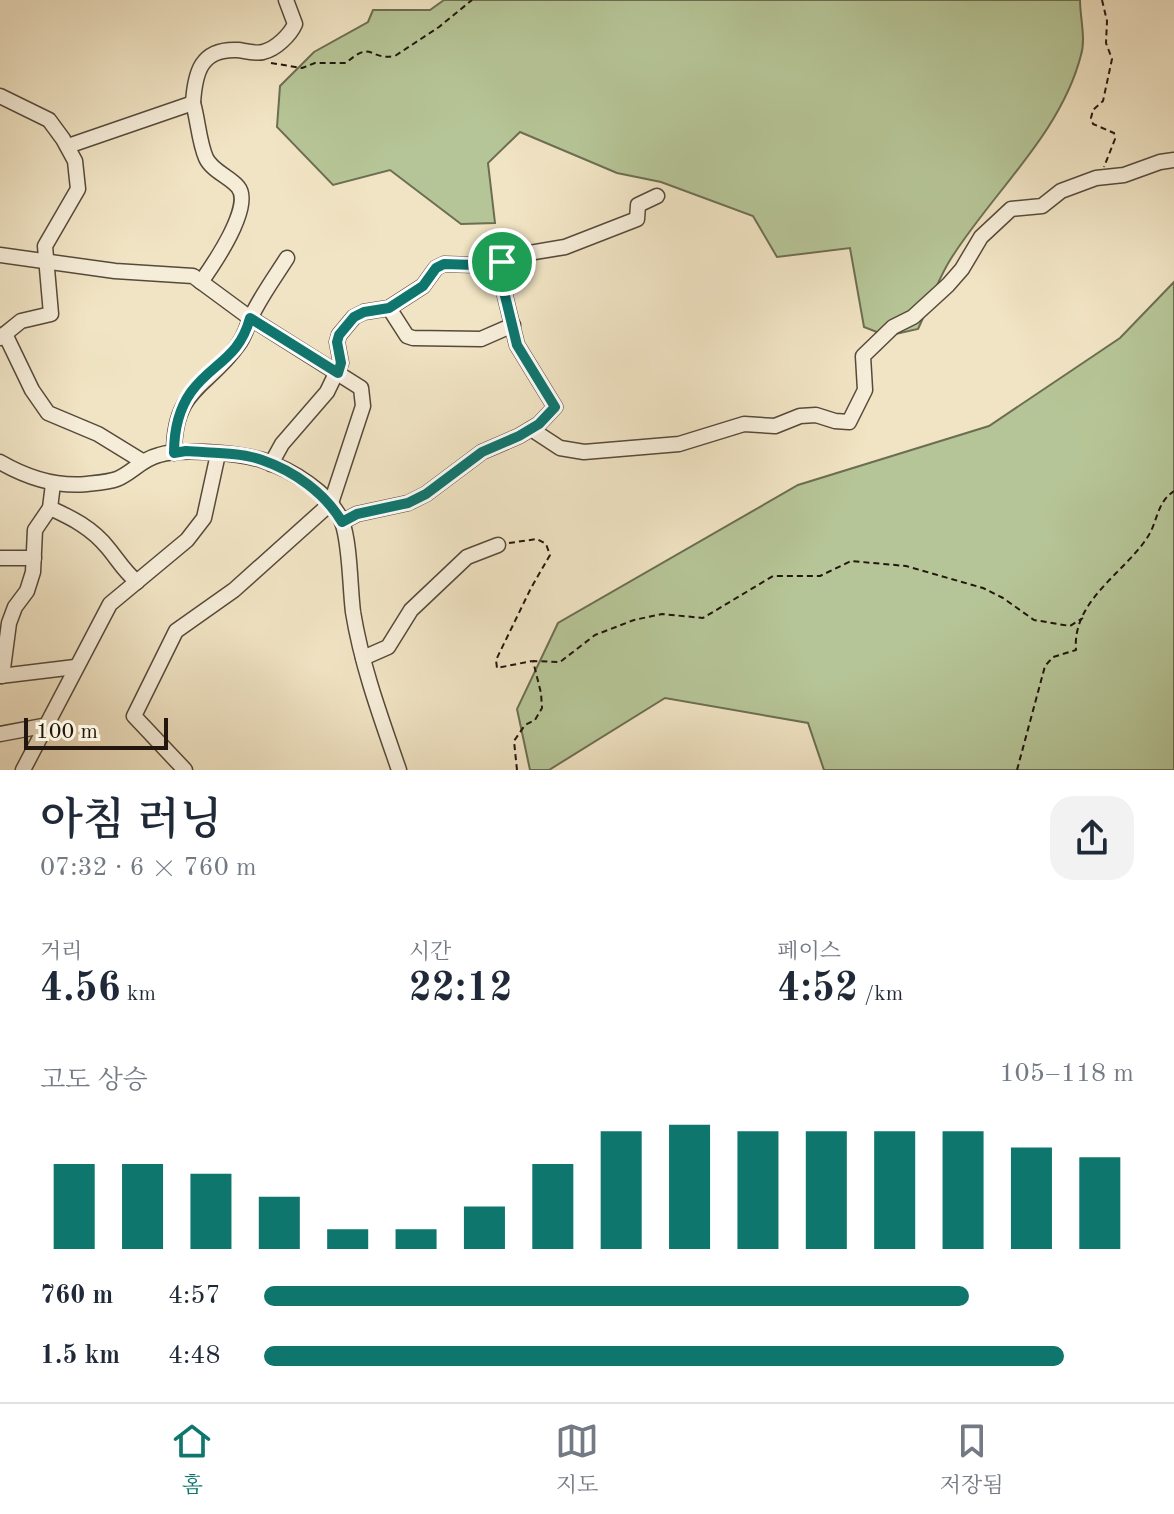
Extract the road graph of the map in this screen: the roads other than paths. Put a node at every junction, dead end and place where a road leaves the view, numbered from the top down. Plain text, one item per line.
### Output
1 (286, 0) edge
2 (0, 96) edge
3 (193, 103) junction
4 (68, 146) junction
5 (1174, 160) edge
6 (657, 196) dead end
7 (0, 255) edge
8 (287, 258) dead end
9 (45, 261) junction
10 (502, 262) junction
11 (201, 282) junction
12 (389, 308) junction
13 (250, 318) junction
14 (513, 325) junction
15 (2, 336) edge
16 (338, 373) junction
17 (531, 429) junction
18 (174, 453) junction
19 (218, 454) junction
20 (142, 461) junction
21 (271, 464) junction
22 (1, 466) edge
23 (53, 484) junction
24 (331, 503) junction
25 (50, 508) junction
26 (342, 522) junction
27 (498, 545) road end
28 (0, 558) edge
29 (34, 558) junction
30 (137, 582) junction
31 (363, 658) junction
32 (75, 667) junction
33 (1, 676) edge
34 (48, 725) junction
35 (0, 734) edge
36 (23, 770) edge
37 (185, 770) edge
38 (399, 770) edge

1 - 3 street
2 - 4 street
3 - 4 street
3 - 11 street
4 - 9 street
5 - 17 street
6 - 10 street
7 - 9 street
8 - 13 street
9 - 11 street
9 - 15 street
10 - 12 street
10 - 14 street
11 - 13 street
12 - 14 street
12 - 16 street
13 - 16 street
13 - 18 street
14 - 17 street
15 - 20 street
16 - 21 street
16 - 24 street
17 - 26 street
18 - 19 street
18 - 20 street
19 - 21 street
19 - 30 street
20 - 23 street
21 - 24 street
22 - 23 street
23 - 25 street
24 - 26 street
24 - 37 street
25 - 29 street
25 - 30 street
26 - 31 street
27 - 31 street
28 - 29 street
29 - 33 street
30 - 32 street
31 - 38 street
32 - 33 street
32 - 34 street
34 - 35 street
34 - 36 street

